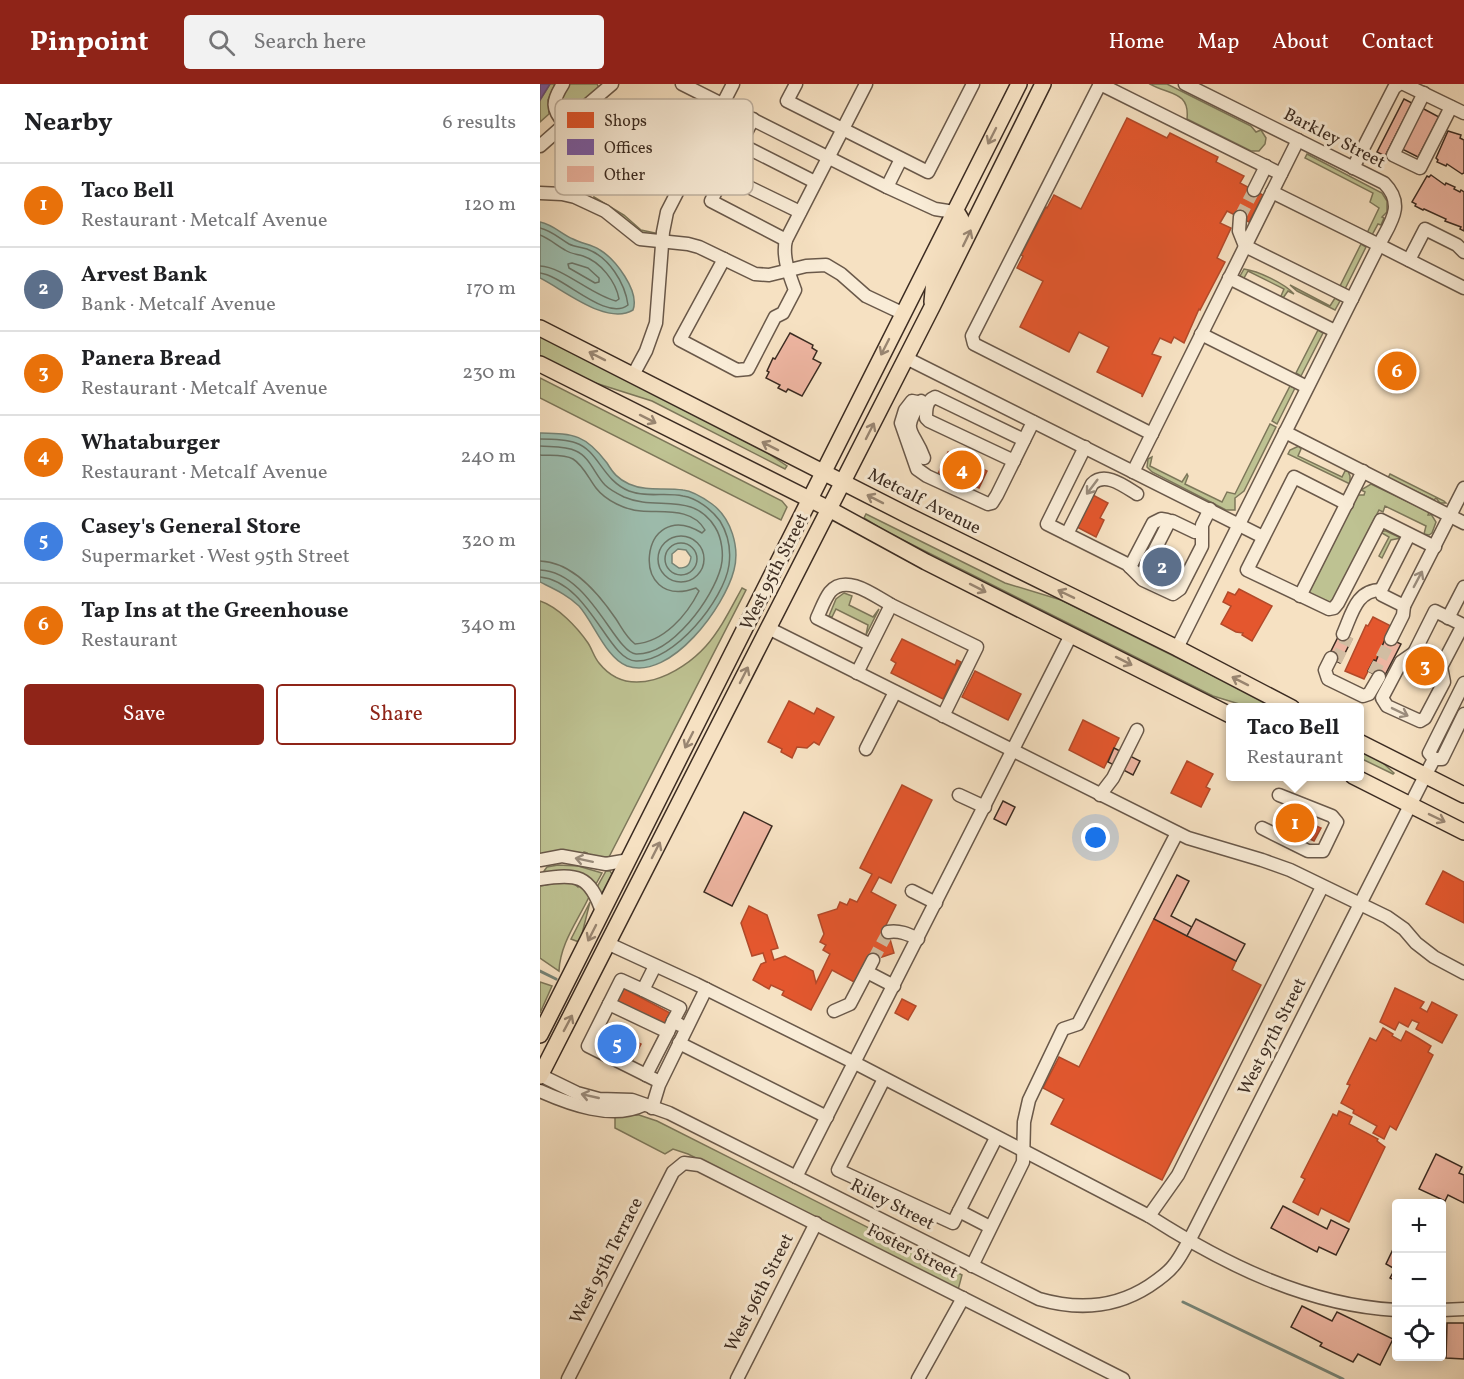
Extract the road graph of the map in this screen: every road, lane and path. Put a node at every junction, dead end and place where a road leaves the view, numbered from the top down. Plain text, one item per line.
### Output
1 (563, 84) edge
2 (612, 84) edge
3 (682, 84) edge
4 (733, 84) edge
5 (796, 84) edge
6 (866, 84) edge
7 (973, 84) edge
8 (1019, 84) edge
9 (1043, 84) edge
10 (1185, 84) edge
11 (1399, 84) edge
12 (1404, 84) edge
13 (1424, 93) junction
14 (556, 99) edge
15 (594, 99) edge
16 (713, 99) edge
17 (726, 99) edge
18 (1451, 107) junction
19 (1464, 113) edge
20 (753, 119) edge
21 (842, 130) junction
22 (555, 133) edge
23 (1298, 140) junction
24 (540, 146) edge
25 (753, 151) edge
26 (828, 158) junction
27 (901, 159) junction
28 (1266, 166) junction
29 (1353, 168) junction
30 (1281, 174) junction
31 (815, 182) junction
32 (887, 187) junction
33 (753, 189) edge
34 (1254, 190) tunnel mouth
35 (1272, 192) junction
36 (540, 193) edge
37 (555, 194) edge
38 (566, 195) edge
39 (677, 195) edge
40 (714, 195) edge
41 (800, 212) junction
42 (954, 212) junction
43 (1240, 218) tunnel mouth
44 (786, 240) junction
45 (662, 242) junction
46 (1379, 245) junction
47 (1245, 246) junction
48 (1462, 246) edge
49 (724, 259) junction
50 (1409, 261) junction
51 (789, 271) junction
52 (1229, 278) junction
53 (1464, 288) edge
54 (1352, 299) junction
55 (932, 308) junction
56 (902, 313) junction
57 (540, 328) edge
58 (1335, 331) junction
59 (1201, 334) junction
60 (906, 358) junction
61 (540, 364) edge
62 (633, 375) junction
63 (1307, 387) junction
64 (978, 394) junction
65 (924, 403) junction
66 (968, 413) junction
67 (1033, 422) junction
68 (1285, 432) junction
69 (1152, 434) junction
70 (1024, 440) junction
71 (1085, 447) junction
72 (1014, 461) junction
73 (1133, 471) junction
74 (1363, 471) junction
75 (822, 472) junction
76 (842, 483) junction
77 (1464, 488) edge
78 (1137, 494) dead end
79 (809, 500) junction
80 (1347, 504) junction
81 (829, 509) junction
82 (1210, 509) junction
83 (1450, 516) junction
84 (1464, 523) edge
85 (1239, 524) junction
86 (1201, 532) junction
87 (1067, 534) junction
88 (1410, 535) junction
89 (1263, 537) junction
90 (1435, 547) junction
91 (1135, 572) junction
92 (1464, 587) edge
93 (1381, 590) junction
94 (1300, 596) junction
95 (891, 605) junction
96 (1404, 606) junction
97 (1449, 618) junction
98 (768, 628) junction
99 (1071, 635) junction
100 (1345, 635) tunnel mouth
101 (1394, 641) tunnel mouth
102 (871, 645) junction
103 (1177, 648) junction
104 (1414, 653) junction
105 (1333, 659) dead end
106 (1441, 668) junction
107 (856, 673) junction
108 (1376, 675) tunnel mouth
109 (1464, 683) edge
110 (895, 692) junction
111 (1282, 703) edge
112 (1226, 713) edge
113 (1464, 714) edge
114 (943, 716) junction
115 (1137, 730) dead end
116 (1364, 745) edge
117 (866, 749) dead end
118 (1013, 751) junction
119 (1434, 759) junction
120 (1425, 776) junction
121 (1361, 781) edge
122 (959, 795) dead end
123 (1100, 795) junction
124 (1279, 795) dead end
125 (1464, 795) edge
126 (1411, 805) junction
127 (985, 807) junction
128 (1262, 828) dead end
129 (1464, 832) edge
130 (1177, 833) junction
131 (540, 860) edge
132 (629, 860) junction
133 (540, 879) edge
134 (1322, 887) junction
135 (912, 891) dead end
136 (936, 903) junction
137 (1360, 905) junction
138 (602, 912) junction
139 (888, 932) dead end
140 (918, 939) junction
141 (609, 944) junction
142 (873, 960) tunnel mouth
143 (654, 966) junction
144 (1462, 968) edge
145 (867, 972) junction
146 (894, 986) junction
147 (706, 989) junction
148 (642, 990) junction
149 (609, 1004) junction
150 (834, 1011) dead end
151 (671, 1027) junction
152 (687, 1028) junction
153 (540, 1035) edge
154 (679, 1043) junction
155 (855, 1063) junction
156 (646, 1075) junction
157 (540, 1076) edge
158 (884, 1079) junction
159 (660, 1082) junction
160 (540, 1091) edge
161 (648, 1107) junction
162 (827, 1117) junction
163 (996, 1138) junction
164 (1023, 1152) junction
165 (684, 1163) joint
166 (796, 1177) junction
167 (959, 1211) junction
168 (1149, 1216) junction
169 (816, 1223) junction
170 (990, 1227) junction
171 (1189, 1241) junction
172 (972, 1266) junction
173 (1131, 1296) joint
174 (963, 1298) junction
175 (1392, 1309) edge
176 (1464, 1309) edge
177 (1446, 1310) edge
178 (568, 1379) edge
179 (737, 1379) edge
180 (918, 1379) edge
181 (1122, 1379) edge

1 - 14 street
2 - 15 street
3 - 16 street
4 - 17 street
5 - 21 street
6 - 21 street
7 - 27 street
8 -> 42 main road, West 95th Street
55 -> 9 main road, West 95th Street
10 - 23 street, Barkley Street
11 - 29 street
12 - 13 street
13 - 18 street
13 - 18 street
18 - 19 street
20 - 26 street
21 - 26 street
21 - 27 street
22 - 24 street
23 - 29 street, Barkley Street
23 - 30 street
25 - 31 street
26 - 31 street
26 - 32 street
27 - 32 street
28 - 30 street
28 - 34 street
28 - 69 street
29 - 46 street, Barkley Street
30 - 35 street
31 - 41 street
32 - 42 street
33 - 41 street
35 - 46 street
35 - 47 street
36 - 37 street
38 - 45 street
39 - 45 street
40 - 44 street
41 - 44 street
42 - 55 main road
42 - 56 main road, West 95th Street
43 - 47 street
44 - 51 street
45 - 49 street
45 - 62 street
46 - 50 street
46 - 54 street
47 - 52 street
47 - 54 street
48 - 50 street
49 - 51 street
49 - 51 street
50 - 53 street
51 - 56 street
52 - 58 street
52 - 59 street
54 - 58 street
55 - 60 main road, West 95th Street
56 -> 75 main road, West 95th Street
62 -> 57 main road, Metcalf Avenue
58 - 63 street
59 - 63 street
59 - 69 street
60 - 64 street
76 -> 60 main road, West 95th Street
61 -> 79 main road
75 -> 62 main road, Metcalf Avenue
63 - 68 street
64 - 66 street
64 - 67 street
65 - 66 street
65 - 72 street
65 - 72 street
66 - 70 street
67 - 70 street
67 - 71 street
68 - 74 street
68 - 85 street
69 - 73 street
70 - 72 street
71 - 73 street
71 - 87 street
73 - 82 street
74 - 80 street
74 - 83 street
75 - 76 main road, Metcalf Avenue
75 - 79 main road, West 95th Street
76 - 81 main road, West 95th Street
103 -> 76 main road, Metcalf Avenue
77 - 83 street
78 -> 87 street
79 - 81 main road
79 -> 132 main road, West 95th Street
80 - 89 street
80 - 94 street
81 - 98 main road, West 95th Street
81 -> 99 main road
82 - 85 street
82 - 86 street
83 - 84 street
83 - 90 street
85 - 89 street
85 - 103 street
86 - 91 street
86 - 91 street
87 - 91 street
88 - 90 street
88 - 93 street
88 - 94 street
89 - 94 street
96 -> 90 street
92 - 97 street
93 - 96 street
93 - 100 street
95 - 102 street
95 - 102 street
95 - 114 street
96 - 101 street
97 - 104 street
97 - 106 street
98 - 107 street
141 -> 98 main road, West 95th Street
99 -> 112 main road
99 - 118 street
102 - 107 street
111 -> 103 main road, Metcalf Avenue
104 - 106 street
104 -> 106 street
105 - 108 street
107 - 110 street
109 - 119 street
110 - 114 street
110 - 117 street
113 - 119 street
114 - 118 street
115 - 123 street
116 - 120 main road
118 - 123 street
118 - 127 street
119 - 120 street, West 97th Street
120 - 125 main road
120 - 126 street, West 97th Street
121 - 126 main road
122 - 127 street
123 - 130 street
124 - 128 street
126 -> 129 main road
126 - 137 street, West 97th Street
127 - 136 street
130 - 134 street
130 - 164 street
132 -> 131 street
132 - 138 main road, West 95th Street
133 - 138 street
134 - 137 street
134 - 168 street
135 - 136 street
136 - 140 street
137 - 144 street
137 - 171 street, West 97th Street
138 -> 153 main road, West 95th Street
139 - 140 street
140 - 146 street
141 - 143 street
157 -> 141 main road, West 95th Street
142 - 145 street
143 - 147 street
143 - 148 street
145 - 146 street
145 - 150 street
146 - 155 street
147 - 152 street
147 - 155 street
148 - 149 street
148 - 151 street
149 - 151 street
149 - 156 street
151 - 152 street
151 - 156 street
152 - 154 street
154 - 159 street
154 - 162 street
155 - 158 street
155 - 162 street
156 - 159 street
161 -> 157 street, Riley Street
158 - 163 street
158 - 167 street
159 - 161 street
160 - 161 street, Riley Street
161 - 166 street, Riley Street
162 - 166 street
163 - 164 street
163 - 167 street
164 - 168 street
164 - 170 street
165 - 169 street, Foster Street
165 - 178 street, West 95th Terrace
166 - 172 street, Riley Street
167 - 170 street
168 - 171 street
169 - 174 street, Foster Street
169 - 179 street, West 96th Street
170 - 172 street
171 - 173 street, West 97th Street
171 - 175 street
172 - 173 street, Riley Street
174 - 180 street
174 - 181 street, Foster Street
176 - 177 street

